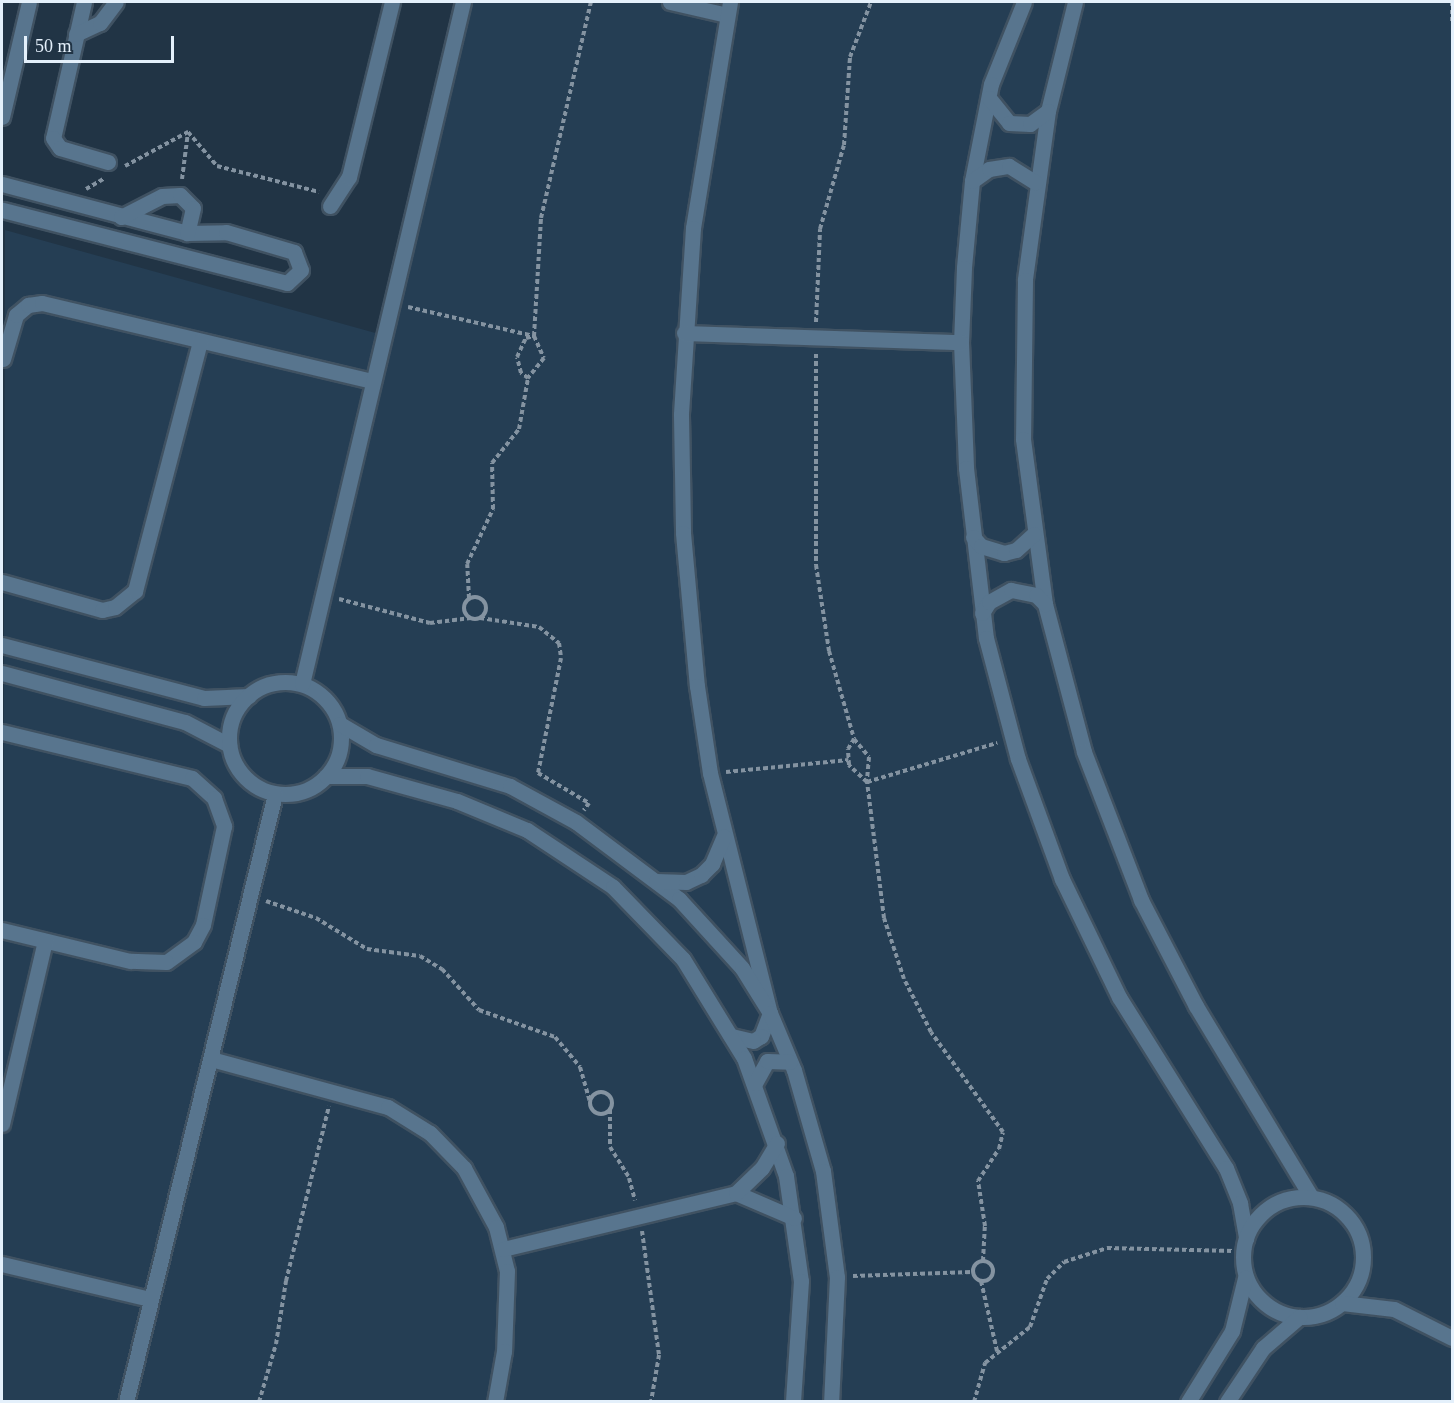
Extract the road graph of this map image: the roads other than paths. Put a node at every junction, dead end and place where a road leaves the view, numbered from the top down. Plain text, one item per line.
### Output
1 (29, 2) edge
2 (84, 2) edge
3 (116, 2) edge
4 (393, 2) edge
5 (463, 2) edge
6 (670, 2) edge
7 (1012, 2) edge
8 (1024, 2) edge
9 (1075, 2) edge
10 (728, 8) edge
11 (76, 34) junction
12 (1008, 36) junction
13 (989, 98) junction
14 (1048, 111) junction
15 (2, 117) edge
16 (108, 162) dead end
17 (972, 181) junction
18 (1035, 183) junction
19 (2, 184) edge
20 (334, 202) road end
21 (86, 207) junction
22 (2, 210) edge
23 (122, 217) junction
24 (166, 228) junction
25 (80, 229) junction
26 (187, 233) junction
27 (160, 250) junction
28 (684, 333) junction
29 (200, 341) junction
30 (961, 342) junction
31 (3, 359) dead end
32 (371, 381) junction
33 (1034, 534) junction
34 (973, 537) junction
35 (2, 582) edge
36 (1045, 604) junction
37 (982, 613) junction
38 (2, 645) edge
39 (2, 674) edge
40 (302, 684) junction
41 (249, 696) junction
42 (340, 724) junction
43 (2, 732) edge
44 (230, 745) junction
45 (326, 776) junction
46 (275, 794) junction
47 (724, 836) junction
48 (655, 881) junction
49 (2, 930) edge
50 (45, 941) junction
51 (770, 1013) junction
52 (731, 1036) junction
53 (211, 1059) junction
54 (790, 1062) junction
55 (755, 1083) junction
56 (2, 1124) edge
57 (777, 1143) junction
58 (736, 1192) junction
59 (1311, 1197) junction
60 (794, 1218) junction
61 (1245, 1244) junction
62 (503, 1249) junction
63 (2, 1264) edge
64 (1245, 1275) junction
65 (150, 1299) junction
66 (1342, 1303) junction
67 (1299, 1317) junction
68 (1452, 1338) edge
69 (126, 1401) edge
70 (495, 1401) edge
71 (793, 1401) edge
72 (831, 1401) edge
73 (1188, 1401) edge
74 (1227, 1401) edge

1 - 15 street
2 - 11 street
3 - 11 street
4 - 20 street
5 - 32 street
6 - 10 street
7 - 12 street
8 - 12 street
9 - 14 street
10 - 28 street
11 - 16 street
12 - 13 street
13 - 14 street
13 - 17 street
14 - 18 street
17 - 18 street
17 - 30 street
18 - 33 street
19 - 21 street
21 - 23 street
21 - 25 street
22 - 25 street
23 - 24 street
23 - 26 street
24 - 26 street
24 - 27 street
25 - 27 street
26 - 27 street
28 - 30 street
28 - 47 street
29 - 31 street
29 - 32 street
29 - 35 street
30 - 34 street
32 - 40 street
33 - 34 street
33 - 36 street
34 - 37 street
36 - 37 street
36 - 59 street
37 - 61 street
38 - 41 street
39 - 44 street
40 - 41 street
40 - 42 street
41 - 44 street
42 - 45 street
42 - 48 street
43 - 50 street
44 - 46 street
45 - 46 street
45 - 52 street
46 - 53 street
47 - 48 street
47 - 51 street
48 - 51 street
49 - 50 street
50 - 56 street
51 - 52 street
51 - 54 street
52 - 55 street
53 - 62 street
53 - 65 street
54 - 55 street
54 - 72 street
55 - 57 street
57 - 58 street
57 - 60 street
58 - 60 street
58 - 62 street
59 - 61 street
59 - 66 street
60 - 71 street
61 - 64 street
62 - 70 street
63 - 65 street
64 - 67 street
64 - 73 street
65 - 69 street
66 - 67 street
66 - 68 street
67 - 74 street

